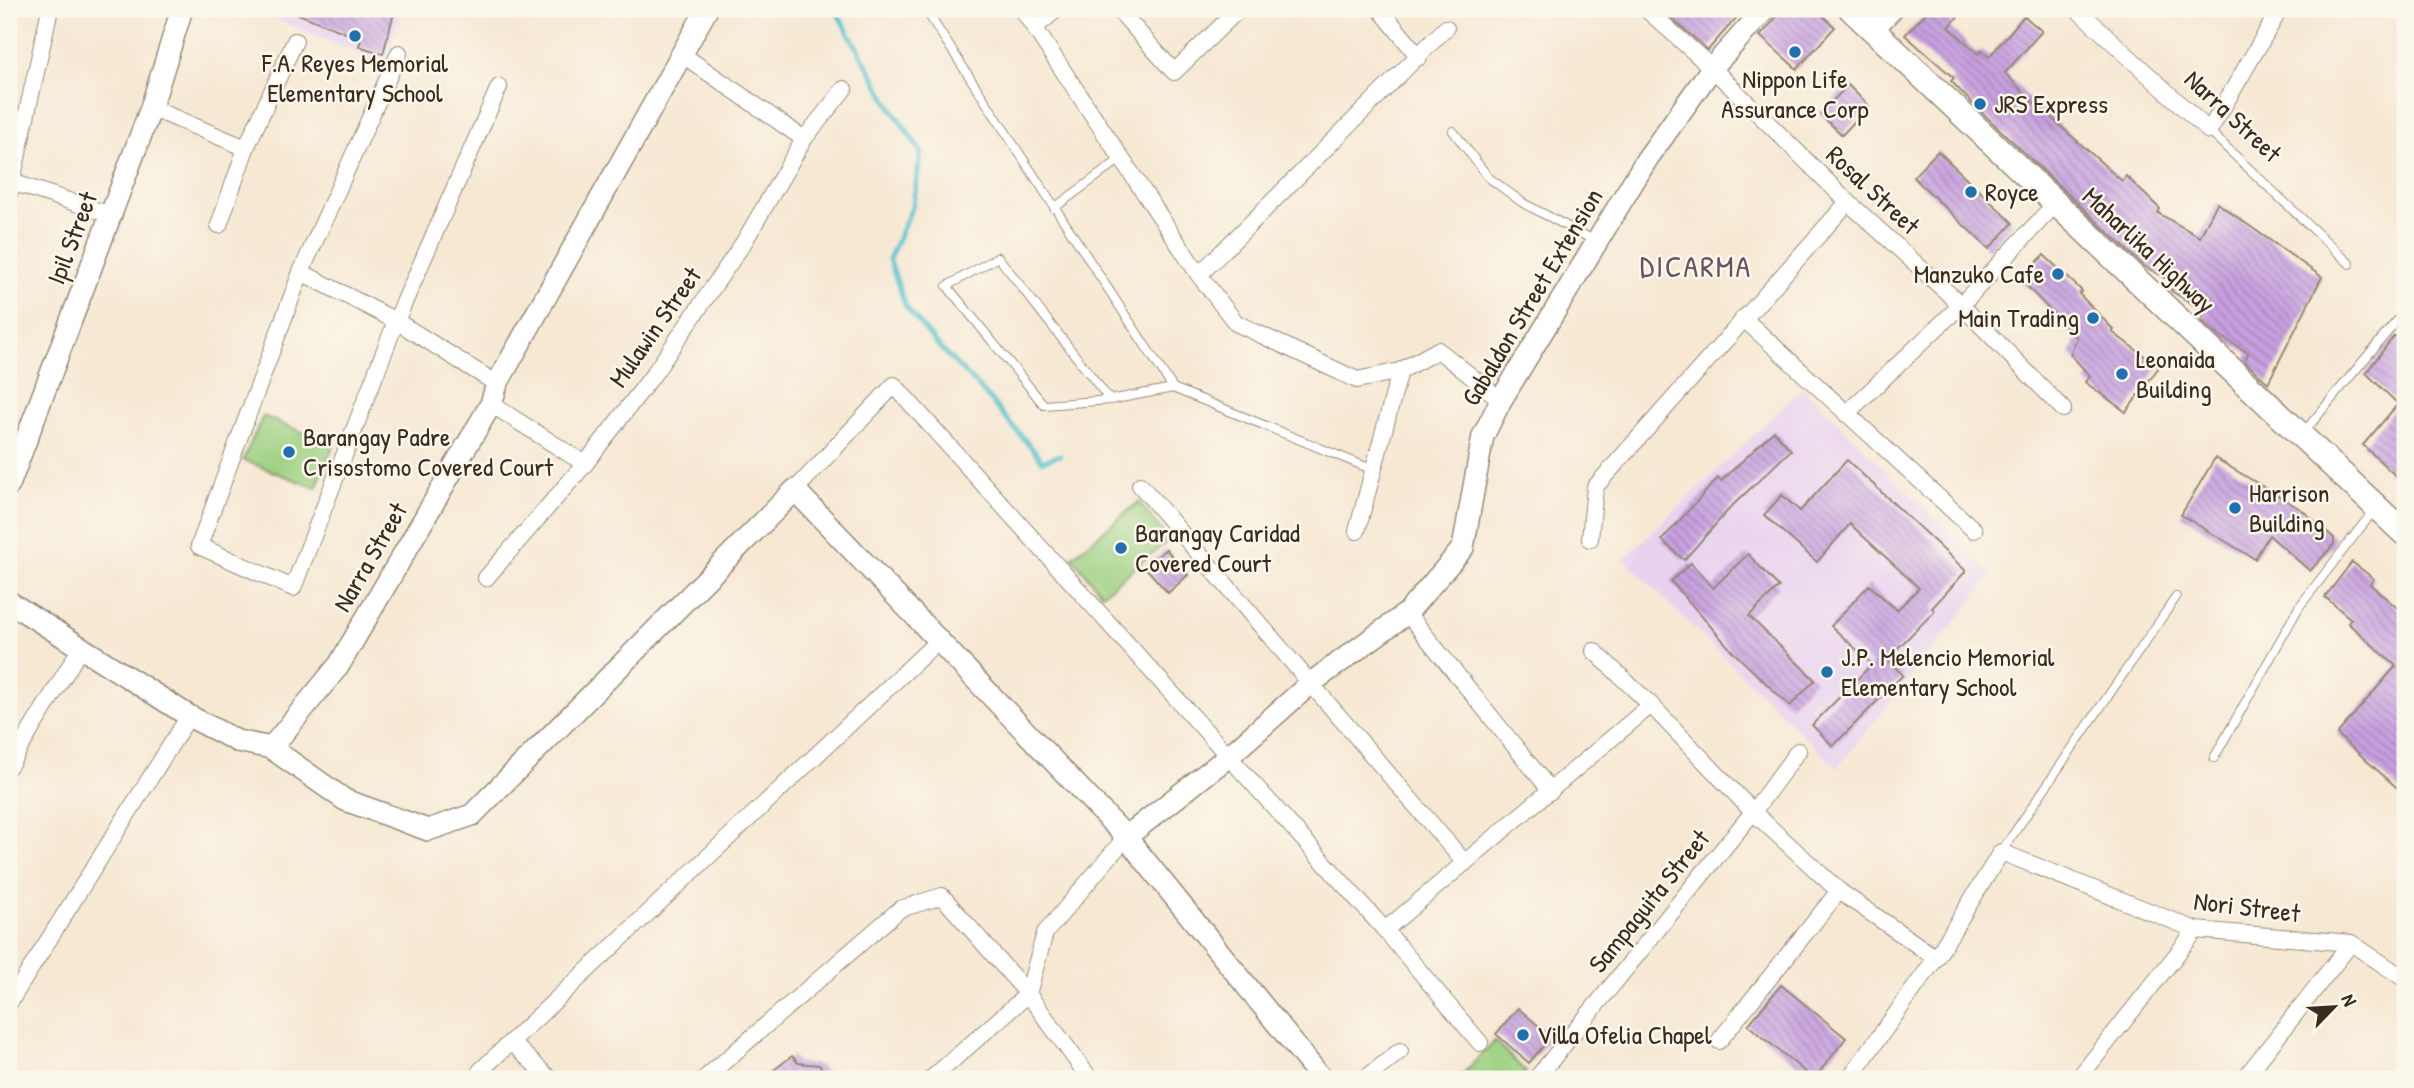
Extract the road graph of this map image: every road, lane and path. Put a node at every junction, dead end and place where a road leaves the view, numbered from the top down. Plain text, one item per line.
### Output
1 (50, 9) edge
2 (182, 9) edge
3 (707, 9) edge
4 (925, 9) edge
5 (1023, 9) edge
6 (1057, 9) edge
7 (1118, 9) edge
8 (1239, 9) edge
9 (1380, 9) edge
10 (1646, 9) edge
11 (1765, 9) edge
12 (1851, 9) edge
13 (1892, 9) edge
14 (2077, 9) edge
15 (2280, 9) edge
16 (1035, 27) junction
17 (1446, 28) dead end
18 (1872, 29) junction
19 (295, 41) dead end
20 (399, 53) dead end
21 (680, 53) junction
22 (1419, 57) junction
23 (1712, 68) junction
24 (499, 87) dead end
25 (844, 89) dead end
26 (150, 108) junction
27 (1453, 131) dead end
28 (2208, 131) junction
29 (804, 139) junction
30 (246, 148) junction
31 (1122, 158) junction
32 (10, 188) edge
33 (1848, 202) junction
34 (2056, 203) junction
35 (1054, 208) junction
36 (111, 215) junction
37 (219, 225) dead end
38 (1597, 242) junction
39 (2350, 264) dead end
40 (301, 272) junction
41 (1199, 275) junction
42 (1961, 305) junction
43 (2405, 311) edge
44 (1743, 318) junction
45 (396, 321) junction
46 (1400, 371) junction
47 (1173, 388) junction
48 (494, 394) junction
49 (1110, 400) junction
50 (1501, 400) junction
51 (2063, 409) dead end
52 (1846, 414) junction
53 (2301, 436) junction
54 (585, 464) junction
55 (1371, 469) junction
56 (9, 485) edge
57 (1140, 485) dead end
58 (795, 490) junction
59 (2377, 507) junction
60 (1975, 530) dead end
61 (1357, 531) dead end
62 (2405, 534) edge
63 (1590, 539) dead end
64 (486, 578) dead end
65 (2176, 597) dead end
66 (9, 602) edge
67 (1407, 613) junction
68 (940, 639) junction
69 (82, 646) junction
70 (1594, 651) dead end
71 (1311, 683) junction
72 (1651, 705) junction
73 (189, 716) junction
74 (271, 748) junction
75 (1798, 751) dead end
76 (1229, 756) junction
77 (2214, 758) dead end
78 (9, 766) edge
79 (1550, 791) junction
80 (1753, 812) junction
81 (1126, 837) junction
82 (2001, 852) junction
83 (1465, 863) junction
84 (1839, 891) junction
85 (1385, 930) junction
86 (2196, 930) junction
87 (2351, 943) junction
88 (1936, 958) junction
89 (2405, 979) edge
90 (1028, 994) junction
91 (9, 1003) edge
92 (1719, 1041) dead end
93 (511, 1042) junction
94 (1480, 1043) dead end
95 (1400, 1051) dead end
96 (480, 1071) dead end
97 (550, 1079) edge
98 (704, 1079) edge
99 (931, 1079) edge
100 (1090, 1079) edge
101 (1322, 1079) edge
102 (1365, 1079) edge
103 (1536, 1079) edge
104 (1849, 1079) edge
105 (2078, 1079) edge
106 (2244, 1079) edge

1 - 32 street
2 - 26 street, Ipil Street
3 - 21 street, Narra Street
4 - 35 lane
5 - 16 street
6 - 16 street
7 - 8 street
9 - 22 street
10 - 23 street, Rosal Street
11 - 23 street, Gabaldon Street Extension
12 - 18 main road, Maharlika Highway
13 - 18 street
14 - 28 street, Narra Street
15 - 28 street
16 - 31 street
17 - 22 street
18 - 34 main road, Maharlika Highway
19 - 30 street
20 - 40 street
21 - 29 street
21 - 48 street, Narra Street
22 - 41 street
23 - 33 street, Rosal Street
23 - 38 street, Gabaldon Street Extension
24 - 45 street
25 - 29 street, Mulawin Street
26 - 30 street
26 - 36 street, Ipil Street
27 - 38 lane
28 - 39 lane, Narra Street
29 - 54 street, Mulawin Street
30 - 37 street
31 - 35 lane
31 - 41 street
32 - 36 street
33 - 42 street, Rosal Street
33 - 44 street
34 - 42 street
34 - 53 main road, Maharlika Highway
35 - 47 lane
36 - 56 street, Ipil Street
38 - 50 street, Gabaldon Street Extension
40 - 45 street
40 - 45 street
41 - 46 street
42 - 51 street, Rosal Street
42 - 52 street
43 - 53 lane
44 - 52 street
44 - 63 street
45 - 48 street
46 - 50 street
46 - 55 street
47 - 49 lane
47 - 55 lane
48 - 54 street
48 - 74 street, Narra Street
49 - 49 lane
50 - 67 street, Gabaldon Street Extension
52 - 60 street
53 - 59 main road, Maharlika Highway
54 - 64 street, Mulawin Street
55 - 61 street
57 - 71 street
58 - 68 street
58 - 74 street
58 - 76 street
59 - 62 main road, Maharlika Highway
59 - 77 lane
65 - 82 lane
66 - 69 street
67 - 71 street, Gabaldon Street Extension
67 - 79 street
68 - 81 street
68 - 93 street
69 - 73 street
69 - 78 street
70 - 72 street
71 - 76 street, Gabaldon Street Extension
71 - 83 street
72 - 79 street
72 - 80 street
73 - 74 street
73 - 91 street
75 - 80 street, Sampaguita Street
76 - 81 street, Gabaldon Street Extension
76 - 85 street
79 - 83 street
80 - 84 street
80 - 103 street, Sampaguita Street
81 - 90 street
81 - 101 street
82 - 86 street, Nori Street
82 - 88 street
83 - 85 street
84 - 88 street
84 - 92 street
85 - 94 street
86 - 87 street, Nori Street
86 - 105 street
87 - 89 street, Nori Street
87 - 106 street
88 - 104 street
90 - 98 street
90 - 99 street
90 - 100 street
93 - 96 street
93 - 97 street
95 - 102 street

